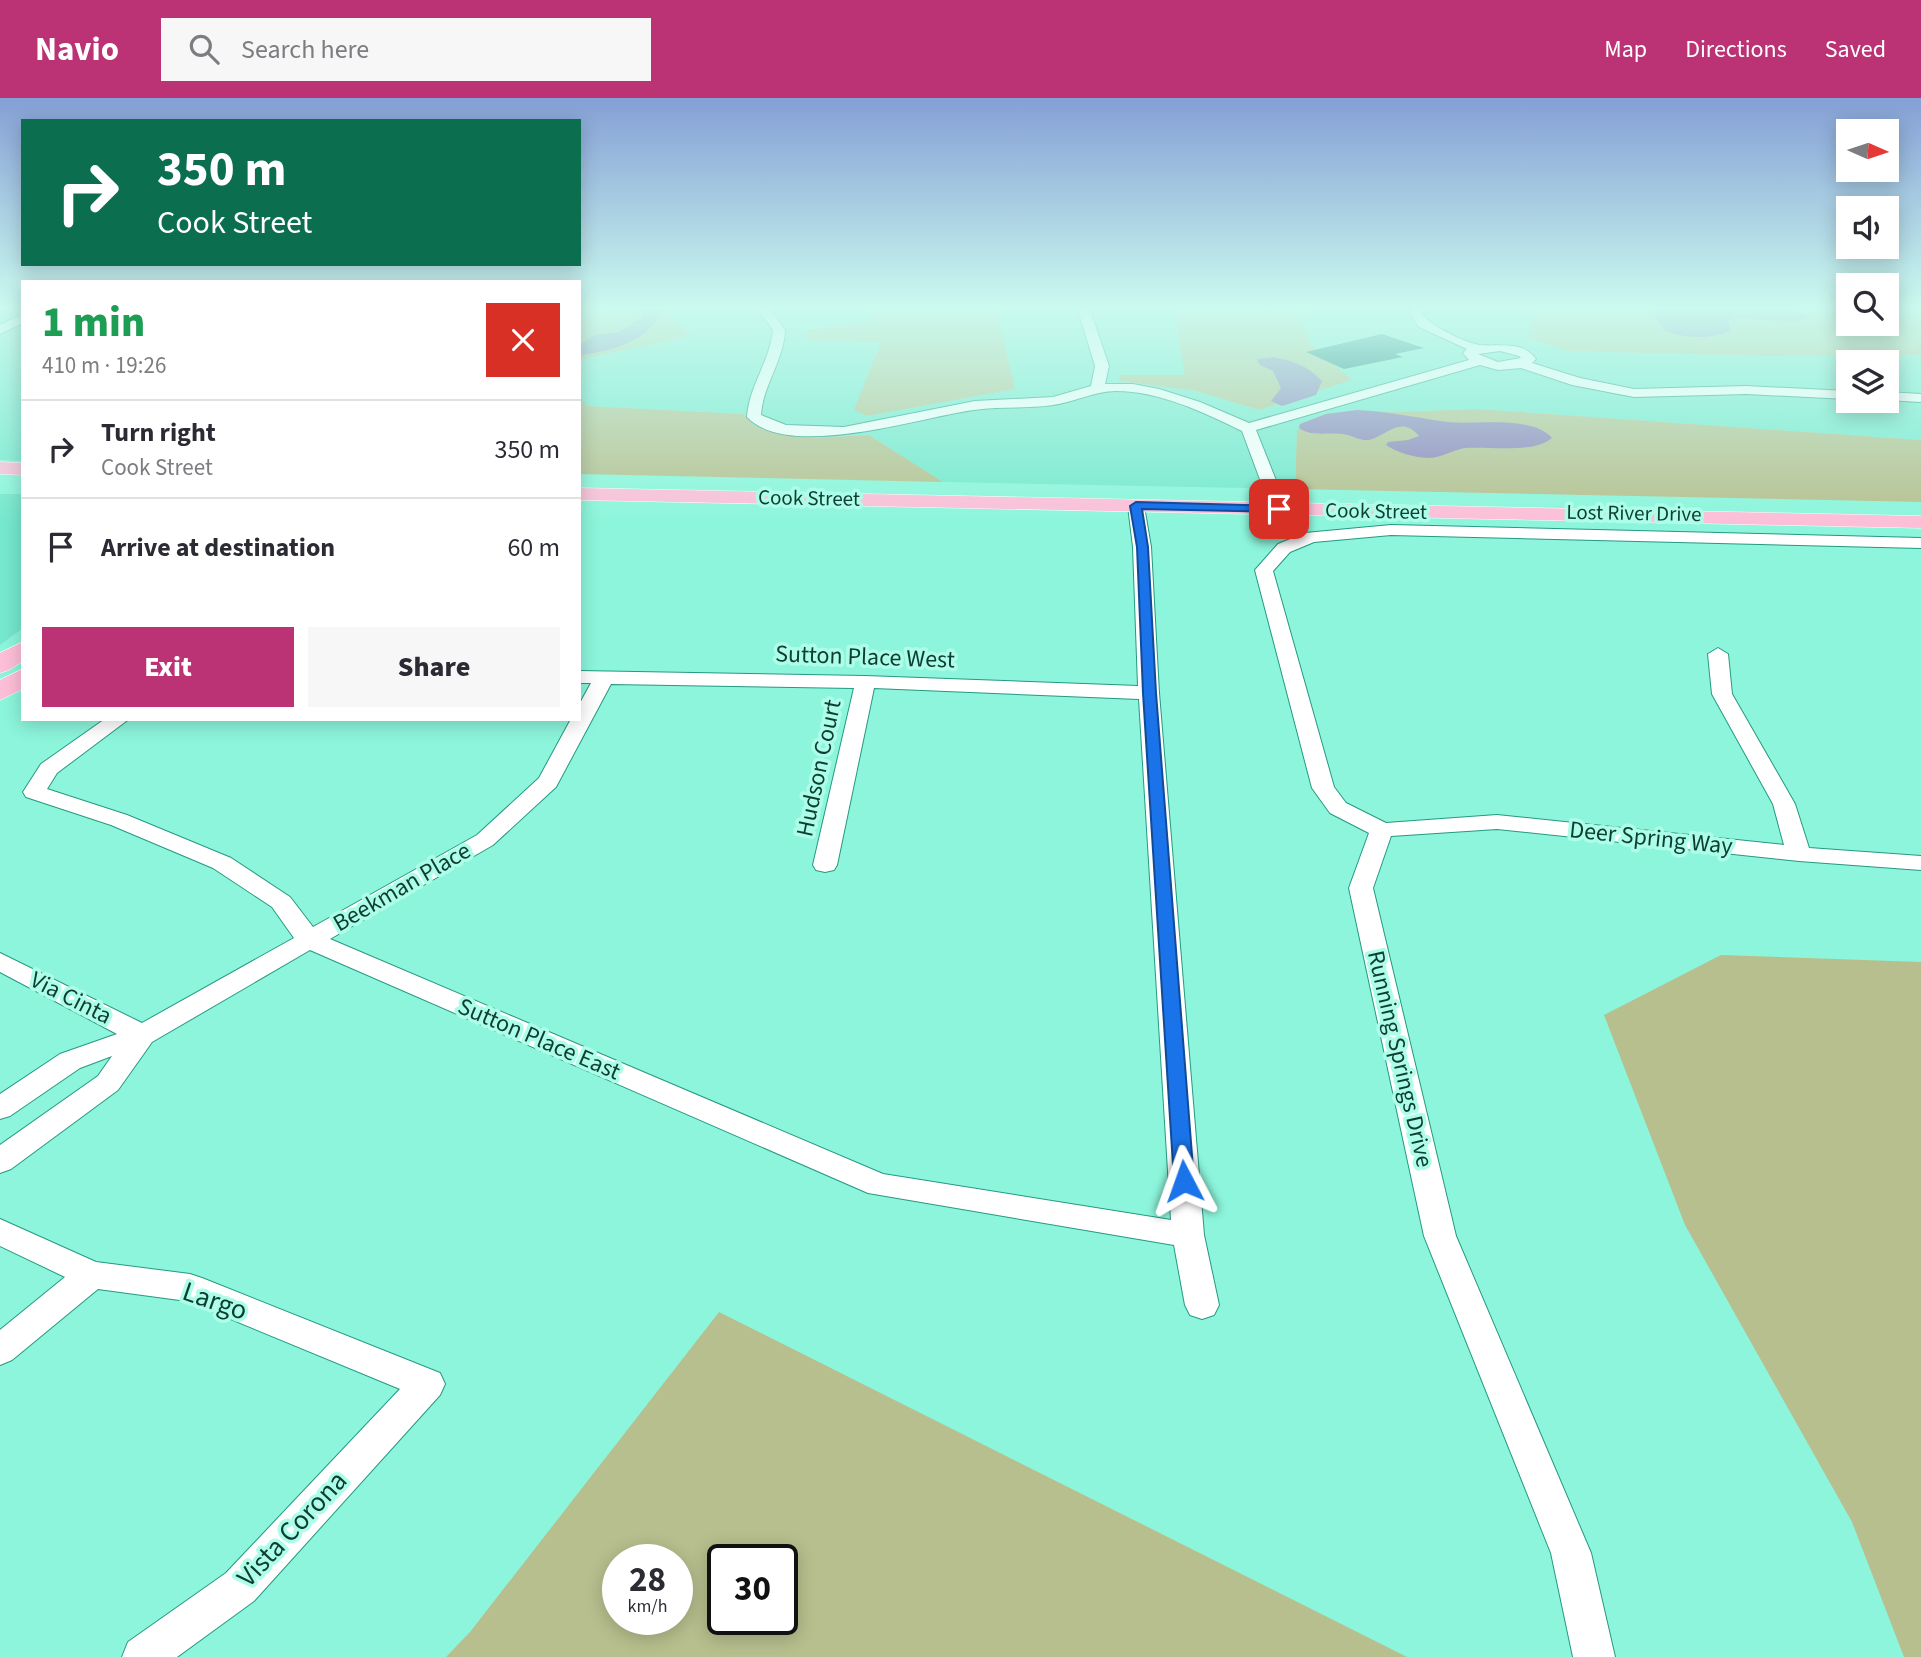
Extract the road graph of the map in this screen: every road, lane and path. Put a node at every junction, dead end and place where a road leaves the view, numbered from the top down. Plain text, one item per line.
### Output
1 (763, 380) edge
2 (1099, 380) edge
3 (1401, 380) edge
4 (1570, 380) edge
5 (1097, 389) junction
6 (1836, 394) edge
7 (1899, 397) edge
8 (1921, 398) edge
9 (1248, 428) junction
10 (0, 468) edge
11 (21, 469) edge
12 (581, 480) edge
13 (0, 481) edge
14 (21, 481) edge
15 (862, 486) junction
16 (1273, 493) junction
17 (581, 494) edge
18 (620, 495) junction
19 (1136, 506) junction
20 (1921, 507) edge
21 (1921, 522) edge
22 (1921, 542) edge
23 (21, 650) edge
24 (1718, 654) dead end
25 (0, 665) edge
26 (581, 677) edge
27 (21, 678) edge
28 (604, 678) junction
29 (864, 682) junction
30 (0, 691) edge
31 (1149, 693) junction
32 (116, 721) edge
33 (581, 721) edge
34 (581, 721) edge
35 (1381, 830) junction
36 (1799, 854) junction
37 (1921, 863) edge
38 (825, 865) dead end
39 (309, 940) junction
40 (0, 961) edge
41 (142, 1035) junction
42 (0, 1108) edge
43 (0, 1161) edge
44 (0, 1232) edge
45 (1188, 1235) junction
46 (92, 1275) junction
47 (1202, 1305) dead end
48 (0, 1350) edge
49 (427, 1384) joint
50 (143, 1657) edge
51 (1594, 1657) edge

1 - 5 street
2 - 5 street
3 - 9 street
4 - 6 street
5 - 9 street
7 - 8 street
9 - 16 street
10 - 11 main road
12 - 15 main road, Cook Street
13 - 14 main road
15 - 16 main road, Cook Street
15 - 18 main road
16 - 19 main road
16 - 20 main road, Cook Street
17 - 18 main road, Cook Street
18 - 19 main road, Cook Street
19 - 21 main road, Cook Street
19 - 31 street
22 - 35 street, Lost River Drive
23 - 25 main road
24 - 36 street
26 - 28 street, Sutton Place West
27 - 30 main road
28 - 29 street, Sutton Place West
28 - 33 street, Beekman Place
29 - 31 street, Sutton Place West
29 - 38 street, Hudson Court
31 - 45 street
32 - 39 street
34 - 39 street, Beekman Place
35 - 36 street, Deer Spring Way
35 - 51 street, Running Springs Drive
36 - 37 street, Deer Spring Way
39 - 41 street, Beekman Place
39 - 45 street, Sutton Place East
40 - 41 street, Via Cinta
41 - 42 street, Beekman Place
41 - 43 street, Beekman Place
44 - 46 street, Largo
45 - 47 street
46 - 48 street
46 - 49 street, Largo
49 - 50 street, Vista Corona

